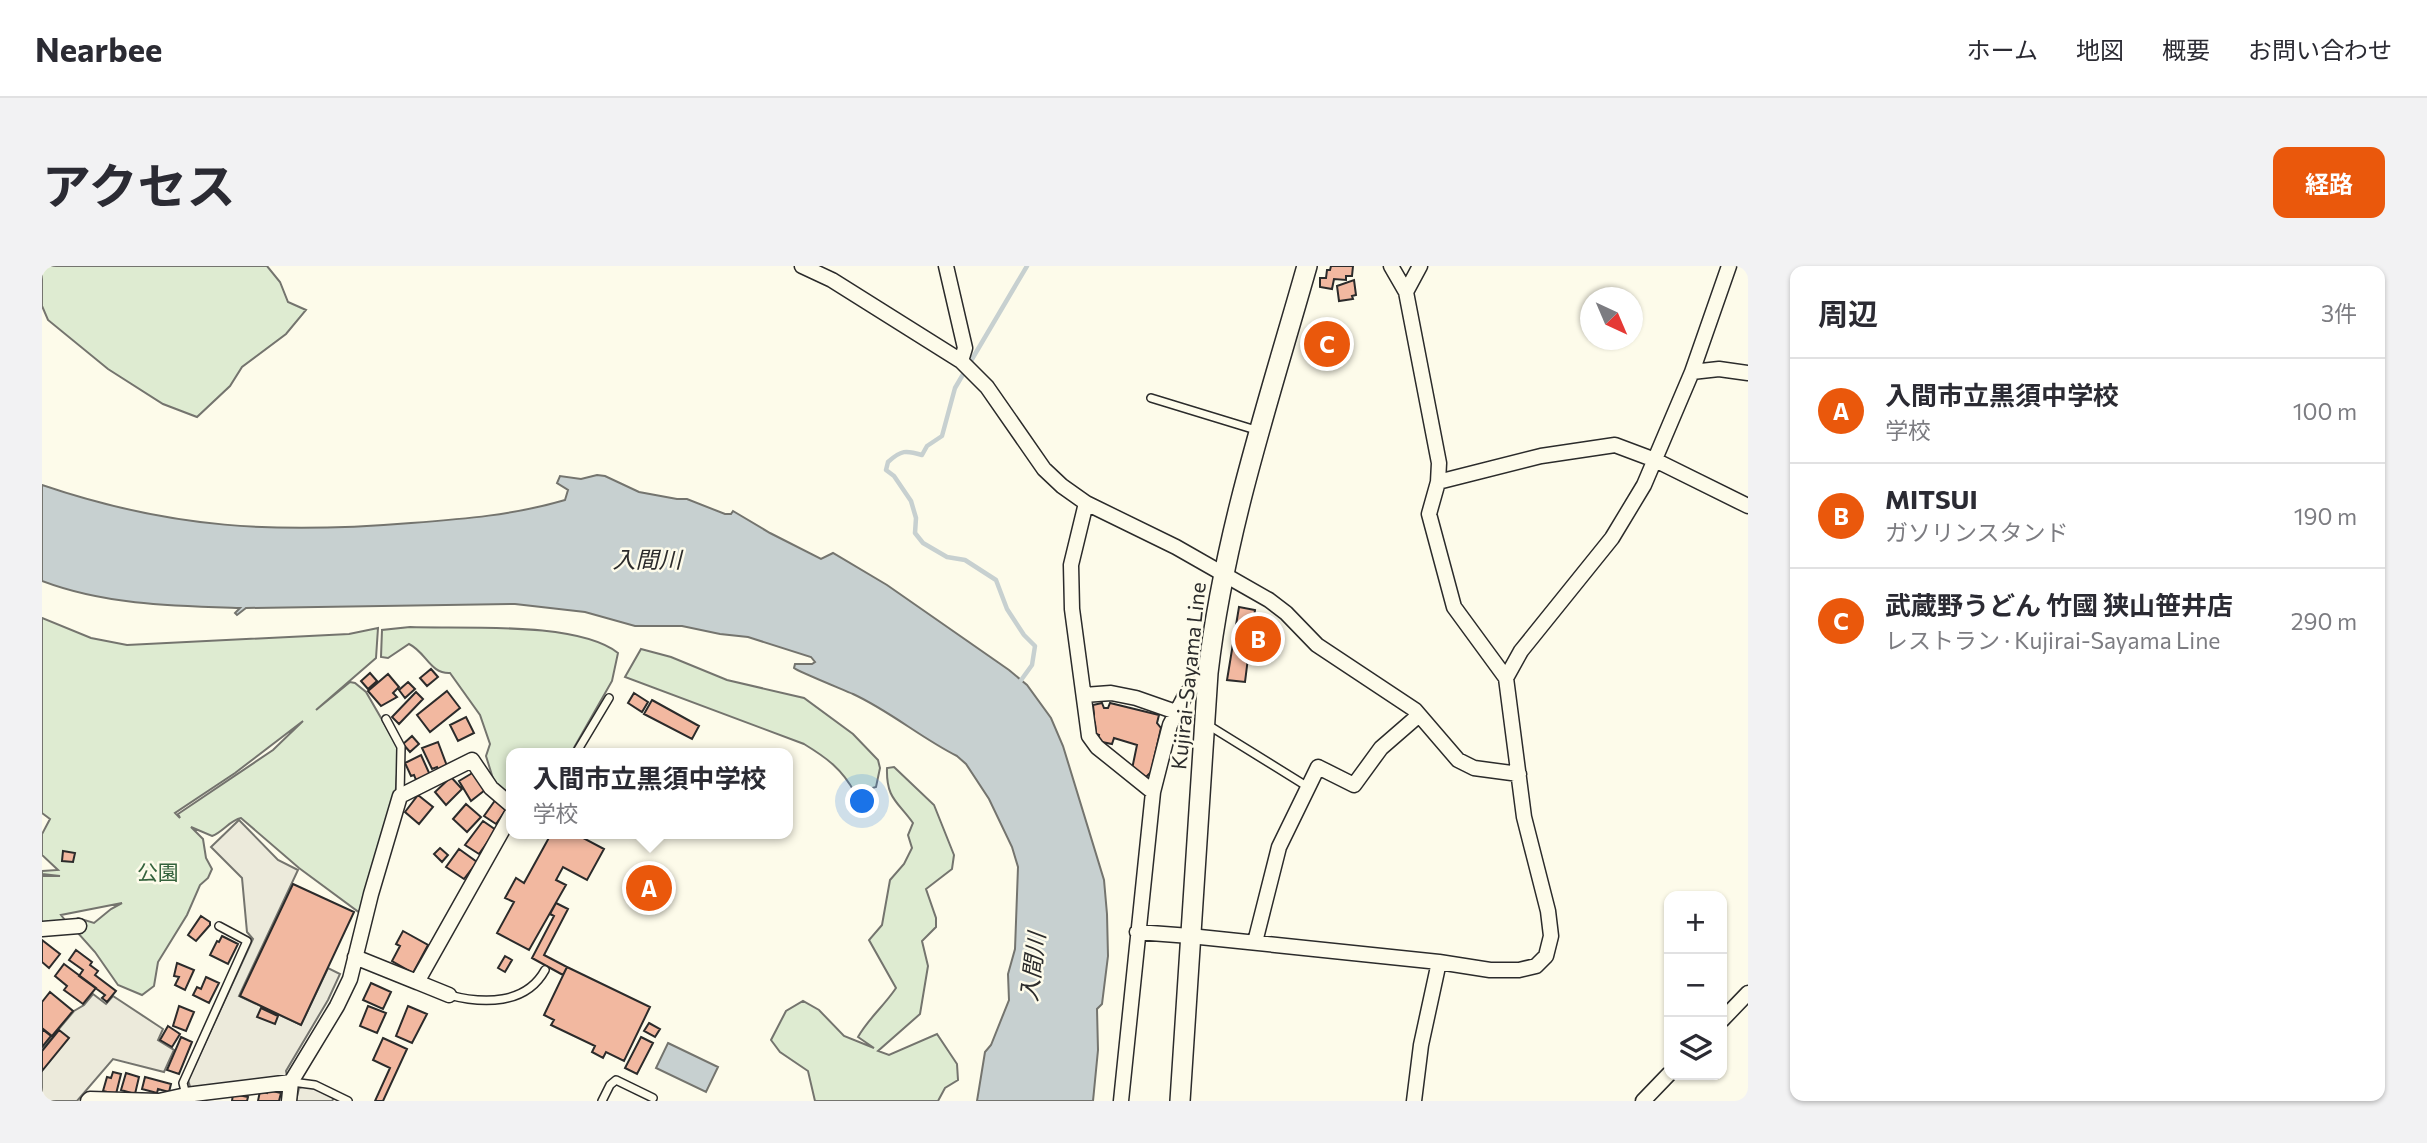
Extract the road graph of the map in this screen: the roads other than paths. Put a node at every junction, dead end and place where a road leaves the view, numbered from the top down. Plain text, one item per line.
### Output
1 (802, 266) edge
2 (946, 266) edge
3 (1307, 266) edge
4 (1391, 266) edge
5 (1420, 266) edge
6 (1729, 266) edge
7 (1406, 292) junction
8 (961, 362) junction
9 (1692, 372) junction
10 (1748, 373) edge
11 (1151, 398) dead end
12 (1260, 432) junction
13 (1655, 460) junction
14 (1438, 482) junction
15 (1086, 503) junction
16 (1748, 506) edge
17 (1223, 575) junction
18 (1208, 673) junction
19 (1506, 678) junction
20 (1084, 695) junction
21 (609, 698) dead end
22 (1176, 712) junction
23 (1419, 715) junction
24 (386, 719) dead end
25 (1205, 723) junction
26 (579, 748) edge
27 (1519, 774) junction
28 (1308, 788) junction
29 (1153, 792) junction
30 (400, 796) junction
31 (506, 801) edge
32 (506, 824) edge
33 (79, 926) dead end
34 (219, 926) dead end
35 (42, 929) edge
36 (1137, 932) junction
37 (1191, 936) junction
38 (1255, 942) junction
39 (355, 957) junction
40 (1439, 962) junction
41 (545, 970) dead end
42 (417, 982) junction
43 (1748, 993) edge
44 (449, 995) joint
45 (1725, 1017) edge
46 (1664, 1079) edge
47 (291, 1082) junction
48 (190, 1097) edge
49 (653, 1098) dead end
50 (88, 1101) edge
51 (130, 1101) edge
52 (289, 1101) edge
53 (348, 1101) edge
54 (602, 1101) edge
55 (1121, 1101) edge
56 (1180, 1101) edge
57 (1414, 1101) edge
58 (1643, 1101) edge

1 - 8 street
2 - 8 street
3 - 12 main road, Kujirai-Sayama Line
4 - 7 street
5 - 7 street
6 - 9 street
7 - 14 street
8 - 15 street
9 - 10 street
9 - 13 street
11 - 12 lane
12 - 17 main road, Kujirai-Sayama Line
13 - 14 street
13 - 16 street
13 - 19 street
14 - 19 street
15 - 17 street
15 - 20 street
17 - 18 main road, Kujirai-Sayama Line
17 - 23 street
18 - 22 street
18 - 25 main road, Kujirai-Sayama Line
19 - 27 street
20 - 22 street
20 - 29 street
21 - 26 lane
22 - 29 street
23 - 27 street
23 - 28 street
24 - 30 lane
25 - 28 lane
25 - 37 main road, Kujirai-Sayama Line
27 - 40 street
28 - 38 street
29 - 36 street
30 - 31 street
30 - 39 street
32 - 42 street
33 - 35 street
34 - 48 lane
36 - 37 street
36 - 55 street
37 - 38 street
37 - 56 main road, Kujirai-Sayama Line
38 - 40 street
39 - 42 street
39 - 47 street
40 - 57 street
41 - 44 lane
42 - 44 street
43 - 45 street
46 - 58 street
47 - 48 street
47 - 52 street
47 - 53 lane
48 - 51 street
49 - 54 lane
50 - 51 street

